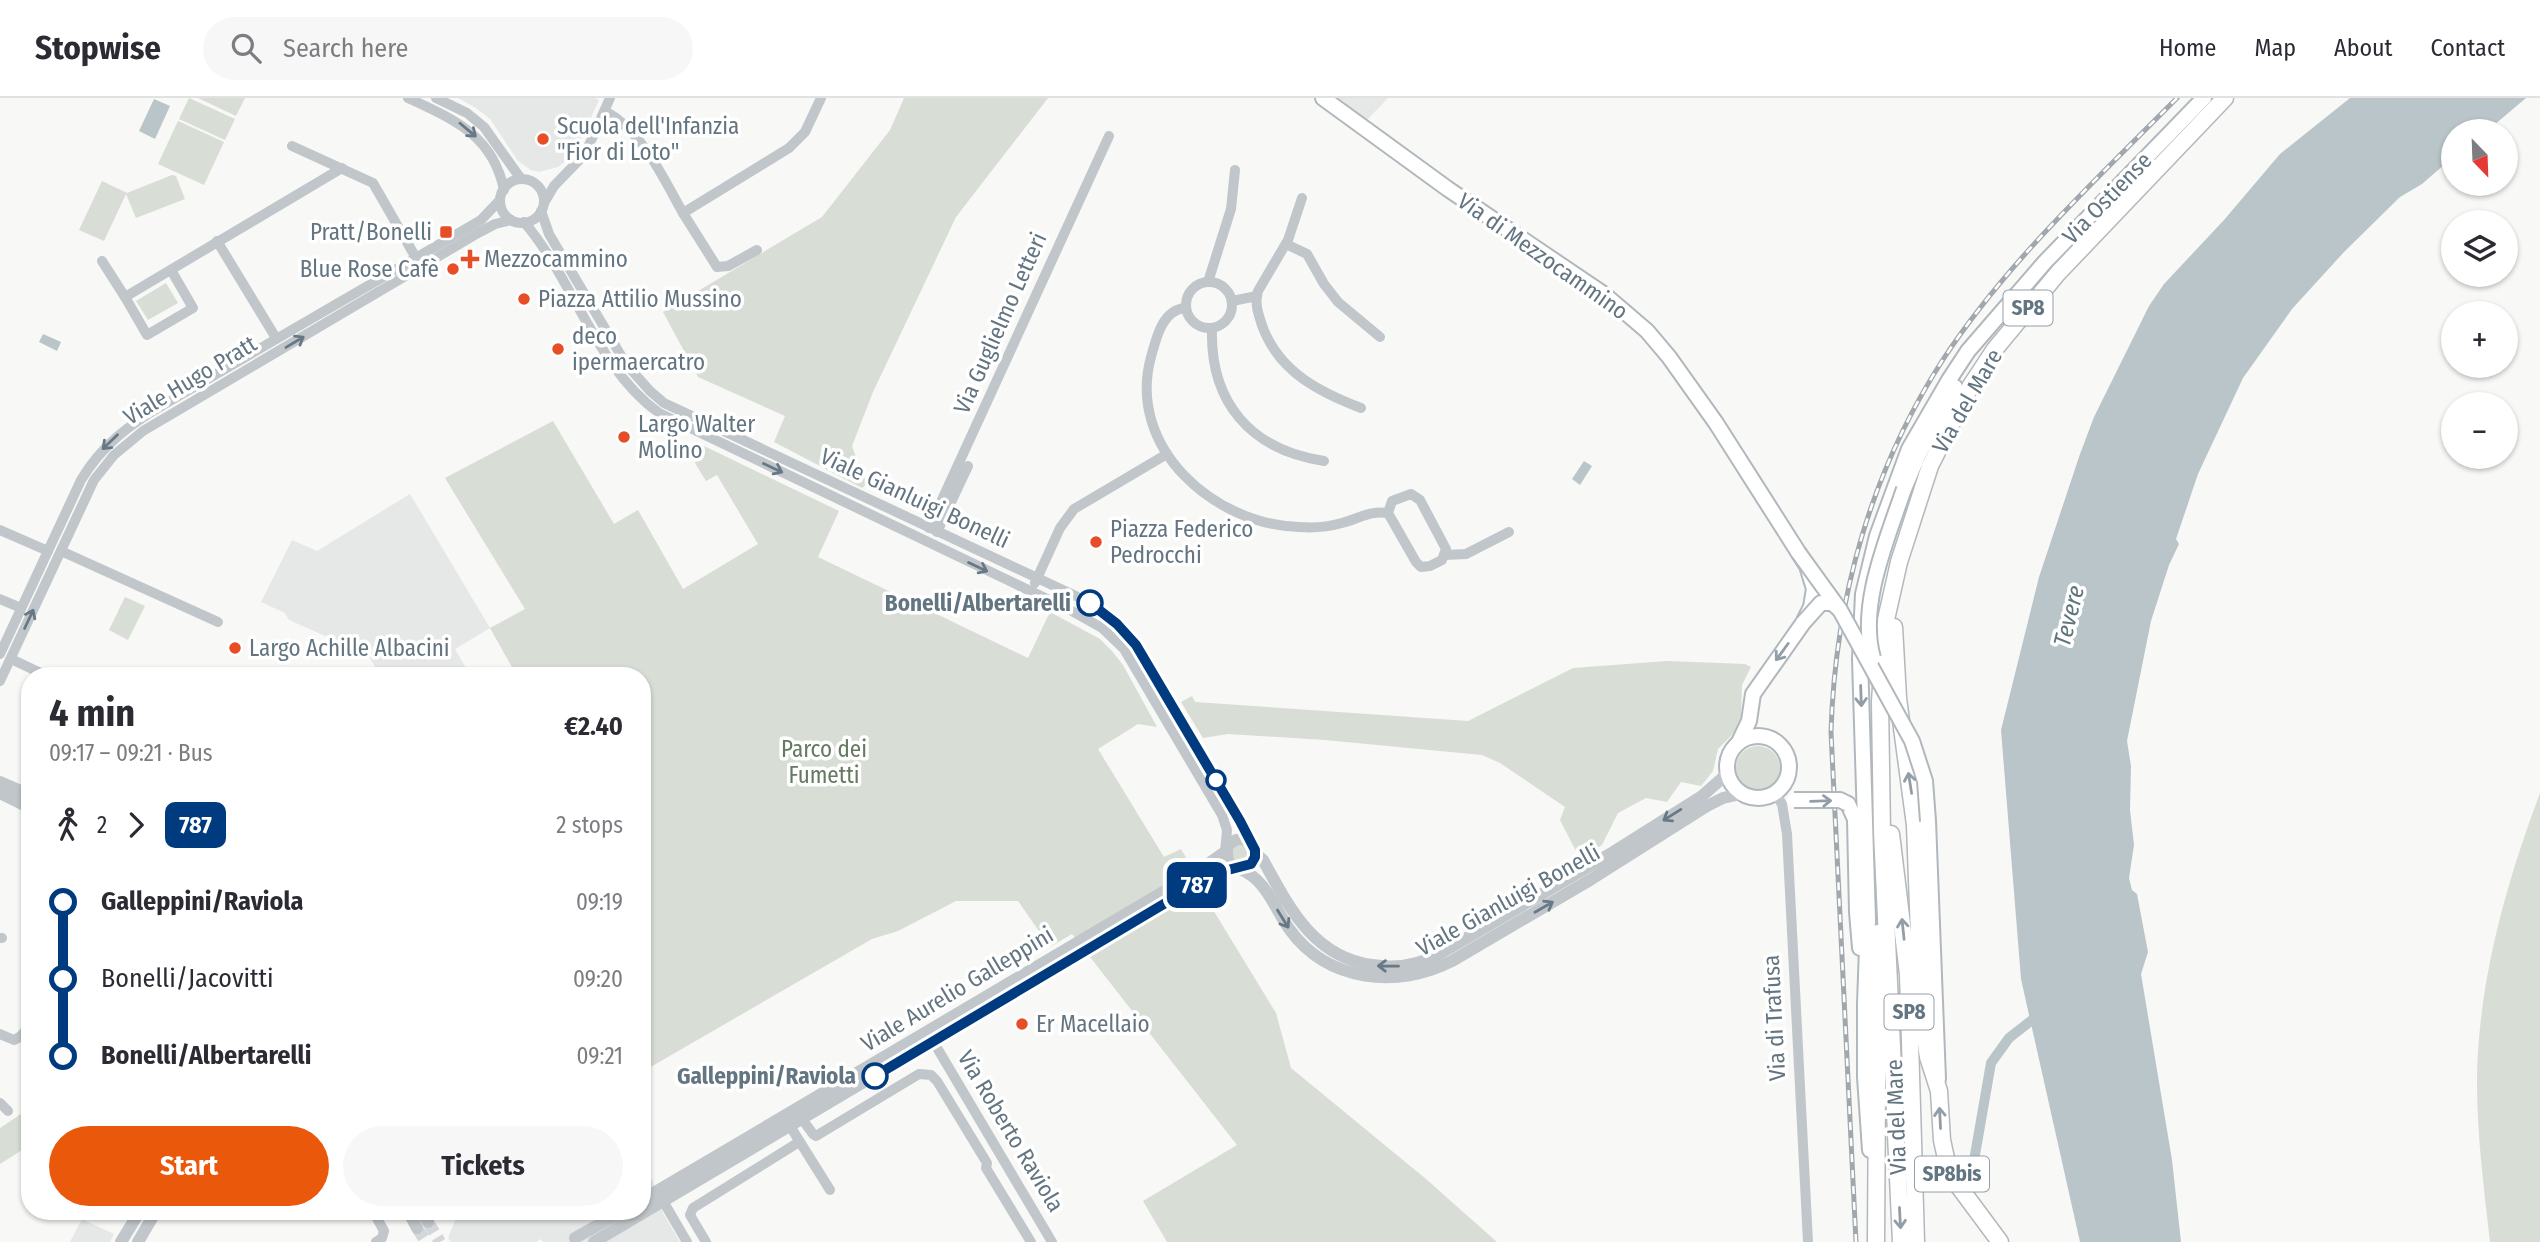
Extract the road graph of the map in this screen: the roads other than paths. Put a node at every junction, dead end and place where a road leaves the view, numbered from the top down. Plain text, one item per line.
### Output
1 (408, 98) edge
2 (436, 98) edge
3 (610, 98) edge
4 (821, 98) edge
5 (1324, 98) edge
6 (2204, 98) edge
7 (2225, 98) edge
8 (605, 111) junction
9 (1110, 136) dead end
10 (292, 146) dead end
11 (342, 168) junction
12 (1235, 170) dead end
13 (566, 174) junction
14 (524, 179) junction
15 (502, 195) junction
16 (1302, 198) dead end
17 (542, 207) junction
18 (683, 213) junction
19 (510, 220) junction
20 (524, 222) junction
21 (217, 242) junction
22 (1286, 244) junction
23 (757, 250) dead end
24 (416, 258) junction
25 (102, 261) dead end
26 (171, 270) junction
27 (1208, 282) junction
28 (1257, 296) junction
29 (125, 297) junction
30 (1232, 301) junction
31 (2011, 301) junction
32 (1185, 308) junction
33 (1212, 329) junction
34 (1380, 337) dead end
35 (276, 338) junction
36 (1362, 408) dead end
37 (1167, 454) junction
38 (1324, 461) dead end
39 (968, 466) dead end
40 (1392, 501) junction
41 (1369, 513) junction
42 (1388, 513) junction
43 (0, 530) edge
44 (933, 530) junction
45 (1508, 532) dead end
46 (48, 551) junction
47 (61, 551) junction
48 (1798, 552) junction
49 (1446, 555) junction
50 (1899, 562) junction
51 (1037, 578) junction
52 (1031, 592) junction
53 (0, 598) edge
54 (21, 608) junction
55 (1840, 610) junction
56 (218, 622) dead end
57 (1803, 623) junction
58 (5, 656) edge
59 (28, 667) edge
60 (0, 681) edge
61 (1883, 686) junction
62 (1739, 742) junction
63 (1727, 774) junction
64 (0, 782) edge
65 (1883, 783) junction
66 (21, 791) edge
67 (1777, 792) junction
68 (0, 793) edge
69 (1740, 794) junction
70 (21, 803) edge
71 (1882, 832) junction
72 (1254, 849) junction
73 (1225, 852) junction
74 (1238, 868) junction
75 (1199, 877) junction
76 (1079, 948) junction
77 (1865, 1004) junction
78 (0, 1034) edge
79 (21, 1036) edge
80 (933, 1041) junction
81 (1939, 1091) junction
82 (802, 1119) junction
83 (789, 1126) junction
84 (799, 1142) junction
85 (830, 1191) dead end
86 (651, 1195) edge
87 (663, 1201) junction
88 (651, 1208) edge
89 (134, 1220) edge
90 (151, 1220) edge
91 (378, 1220) edge
92 (607, 1220) edge
93 (631, 1220) edge
94 (575, 1238) dead end
95 (121, 1242) edge
96 (138, 1242) edge
97 (376, 1242) edge
98 (594, 1242) edge
99 (688, 1242) edge
100 (706, 1242) edge
101 (1031, 1242) edge
102 (1052, 1242) edge
103 (1808, 1242) edge
104 (1876, 1242) edge
105 (1901, 1242) edge
106 (1916, 1242) edge
107 (2000, 1242) edge

1 -> 15 street
2 - 14 street
3 - 8 street
4 - 18 street
5 - 48 main road, Via di Mezzocammino
6 - 31 main road, Via Ostiense / SP8bis
7 - 50 main road, Via del Mare / SP8
8 - 13 street
8 - 18 street
9 - 44 street, Via Guglielmo Letteri
10 - 11 street
11 - 21 street
11 - 24 street
12 - 27 street
13 - 14 street
13 - 17 street
14 - 15 street
14 - 17 street
15 - 19 street
15 - 24 street, Viale Hugo Pratt
16 - 22 street
17 - 20 street
17 - 44 street, Viale Gianluigi Bonelli
18 - 23 street
19 - 20 street
47 -> 19 street, Viale Hugo Pratt
20 -> 52 street, Viale Gianluigi Bonelli
21 - 26 street
21 - 35 street
22 - 28 street
22 - 34 street
24 - 35 street, Viale Hugo Pratt
25 - 29 street
26 - 29 street
26 - 29 street
27 - 30 street
27 - 32 street
28 - 30 street
28 - 36 street
30 - 33 street
31 - 61 main road, SP8bis, bridge
31 -> 77 main road, SP8bis
32 - 33 street
32 - 37 street
33 - 38 street
35 -> 46 street, Viale Hugo Pratt
37 - 41 street
37 - 51 street
39 - 44 street
40 - 41 street
40 - 42 street
40 - 49 street
41 - 42 street
42 - 49 street
43 - 46 street
44 - 51 street, Viale Gianluigi Bonelli
45 - 49 street
46 - 54 street, Viale Hugo Pratt
47 - 56 street
58 -> 47 street, Viale Hugo Pratt
48 - 55 main road, Via di Mezzocammino, bridge
48 - 57 main road, Via di Mezzocammino, bridge
50 - 65 main road, Via del Mare / SP8
81 -> 50 main road
51 - 52 street
51 - 72 street, Viale Gianluigi Bonelli
52 - 73 street, Viale Gianluigi Bonelli
53 - 54 street
54 - 58 street, Viale Hugo Pratt
55 - 57 main road, Via di Mezzocammino, bridge
55 - 61 main road, bridge
57 -> 62 main road, Via di Mezzocammino
58 - 59 street
58 - 60 street, Viale Hugo Pratt
61 - 81 main road, SP8bis, bridge
62 - 63 main road
62 - 67 main road
63 - 69 main road
63 -> 72 street, Viale Gianluigi Bonelli
64 - 66 street
65 - 71 main road, Via del Mare / SP8
106 -> 65 main road, Via del Mare / SP8
67 - 69 main road
67 -> 77 main road, bridge
67 - 103 street, Via di Trafusa
68 - 70 street
74 -> 69 street, Viale Gianluigi Bonelli
71 - 104 main road
71 -> 105 main road, Via del Mare / SP8
72 - 73 street
72 - 74 street
73 - 74 street
73 - 75 street
74 - 75 street
75 - 76 street
76 - 80 street, Viale Aurelio Galleppini
76 - 86 street, Viale Aurelio Galleppini
77 - 104 main road, SP8bis
78 - 79 street
80 - 82 street, Viale Aurelio Galleppini
80 - 102 street, Via Roberto Raviola
107 -> 81 main road, SP8bis
82 - 83 street, Viale Aurelio Galleppini
82 - 101 street
83 - 84 street
83 - 87 street, Viale Aurelio Galleppini
84 - 85 street
84 - 100 street
87 - 88 street, Viale Aurelio Galleppini
87 - 99 street
89 - 95 street
90 - 96 street
91 - 97 street
92 - 94 street
93 - 98 street, Viale Aurelio Galleppini

